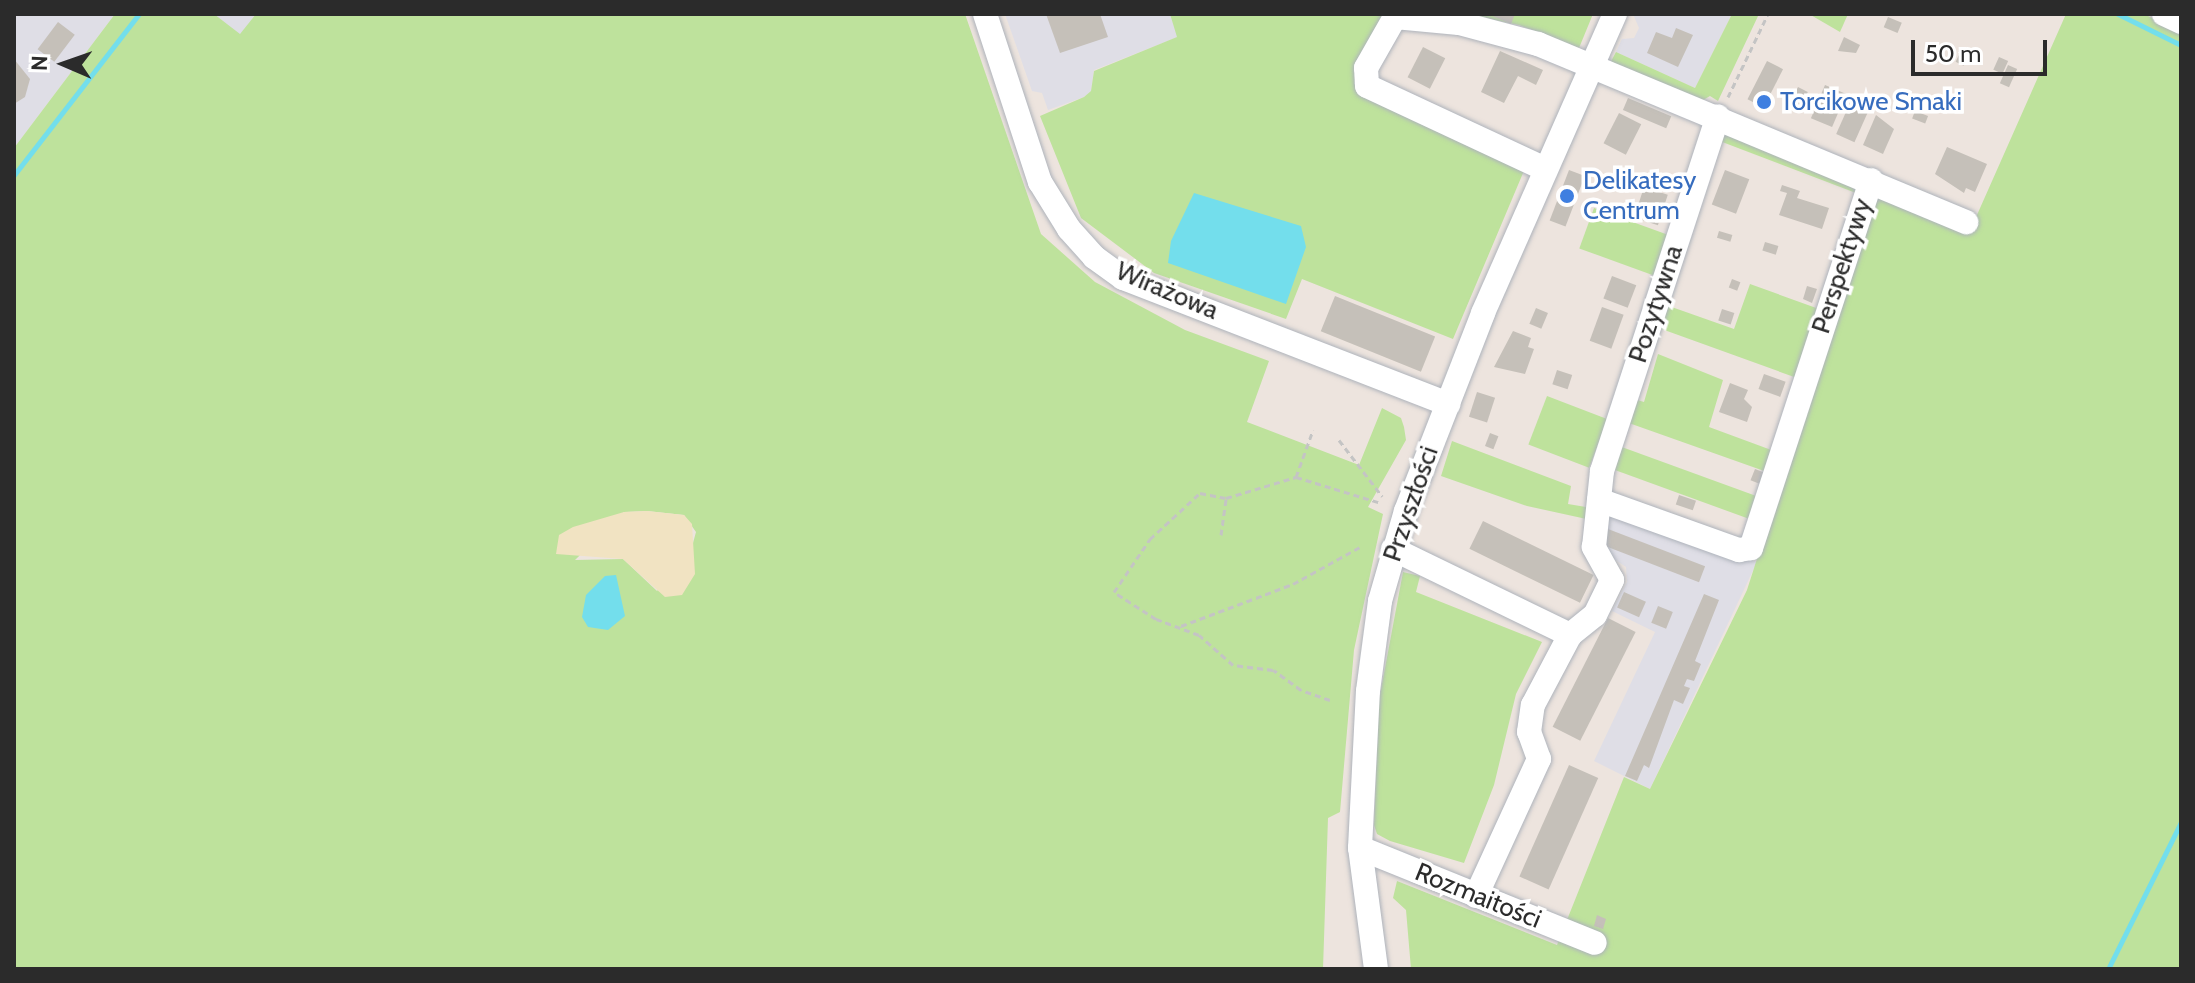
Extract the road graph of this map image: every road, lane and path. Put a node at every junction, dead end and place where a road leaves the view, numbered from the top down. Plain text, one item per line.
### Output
1 (985, 14) edge
2 (1615, 14) edge
3 (1768, 14) edge
4 (2164, 14) edge
5 (2181, 22) edge
6 (1591, 69) junction
7 (1718, 117) junction
8 (1545, 169) junction
9 (1871, 180) junction
10 (1966, 222) dead end
11 (1448, 404) junction
12 (1313, 430) dead end
13 (1339, 440) dead end
14 (1296, 477) junction
15 (1382, 496) dead end
16 (1600, 496) junction
17 (1226, 498) junction
18 (1378, 502) dead end
19 (1221, 535) dead end
20 (1360, 547) dead end
21 (1393, 549) junction
22 (1181, 626) junction
23 (1570, 635) junction
24 (1330, 700) dead end
25 (1360, 848) junction
26 (1476, 896) junction
27 (1595, 943) dead end
28 (1376, 969) edge

1 - 11 street, Wirażowa
2 - 6 street, Przyszłości
3 - 7 path
4 - 5 street
6 - 7 street, Perspektywy
6 - 8 street, Przyszłości
6 - 8 street, Perspektywy
7 - 9 street, Perspektywy
7 - 16 street, Pozytywna
8 - 11 street, Przyszłości
9 - 10 street
9 - 16 street, Perspektywy
11 - 21 street, Przyszłości
12 - 14 path
13 - 15 path
14 - 17 path
14 - 18 path
16 - 23 street, Pozytywna
17 - 19 path
17 - 22 path
20 - 22 path
21 - 23 street
21 - 25 street, Przyszłości
22 - 24 path
23 - 26 street
25 - 26 street, Rozmaitości
25 - 28 street, Przyszłości
26 - 27 street, Rozmaitości

